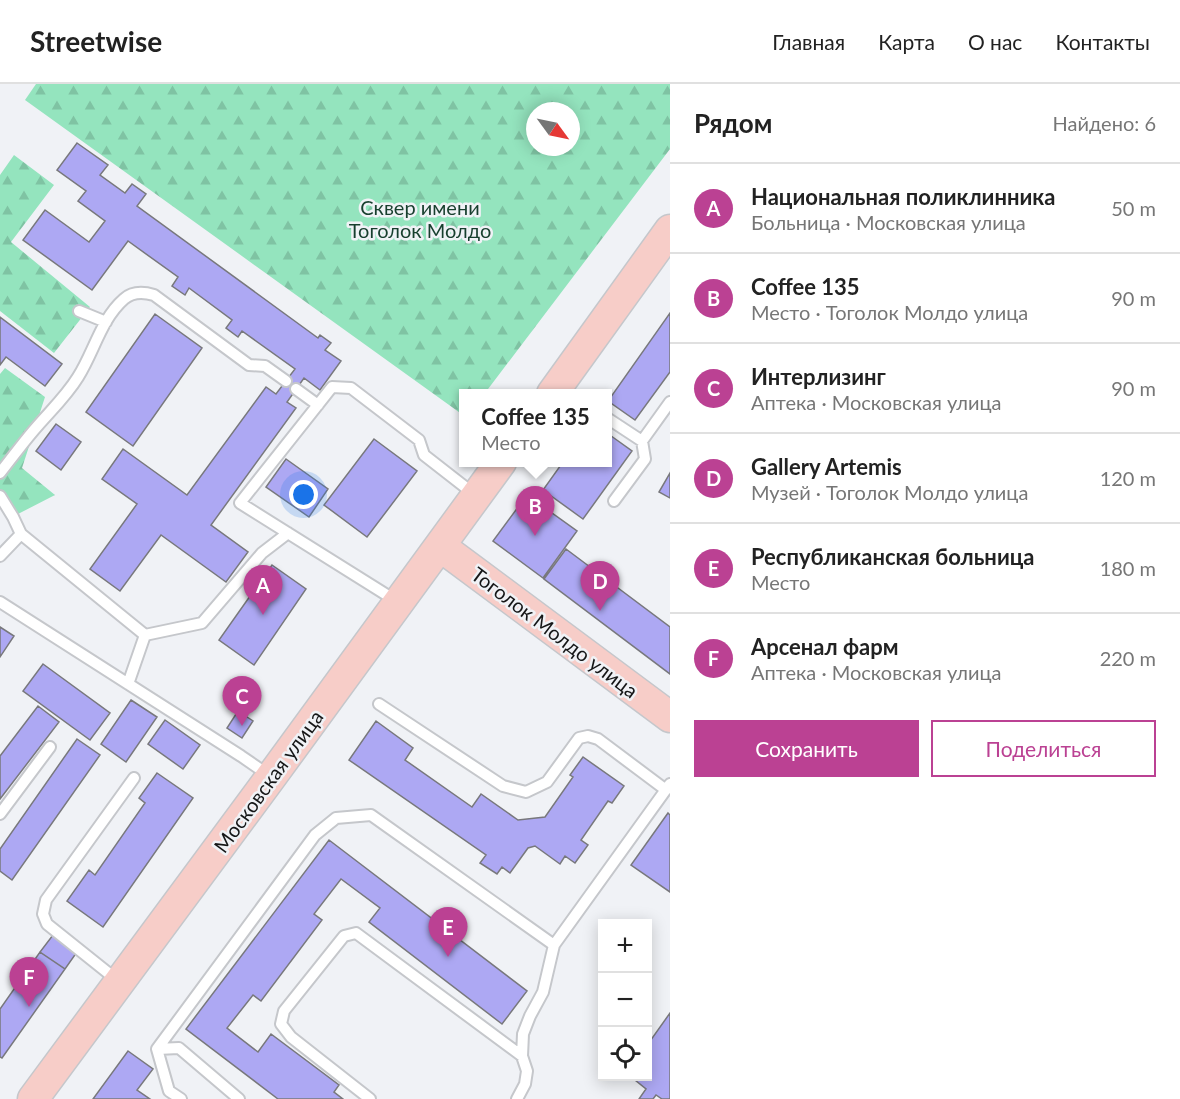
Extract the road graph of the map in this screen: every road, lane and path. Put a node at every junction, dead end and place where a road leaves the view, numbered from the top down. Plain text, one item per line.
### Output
1 (670, 230) edge
2 (79, 310) dead end
3 (106, 322) junction
4 (286, 381) dead end
5 (559, 388) edge
6 (296, 389) dead end
7 (670, 402) edge
8 (318, 405) junction
9 (612, 420) edge
10 (642, 441) junction
11 (497, 467) edge
12 (0, 473) edge
13 (0, 496) edge
14 (476, 496) junction
15 (614, 501) dead end
16 (288, 533) junction
17 (21, 534) junction
18 (440, 546) junction
19 (0, 556) edge
20 (0, 602) edge
21 (399, 603) junction
22 (145, 635) junction
23 (128, 684) junction
24 (379, 704) dead end
25 (670, 717) edge
26 (50, 747) dead end
27 (271, 777) junction
28 (134, 778) dead end
29 (668, 787) edge
30 (0, 814) edge
31 (554, 945) junction
32 (119, 982) junction
33 (157, 1048) junction
34 (522, 1056) junction
35 (33, 1099) edge
36 (180, 1099) edge
37 (239, 1099) edge
38 (370, 1099) edge
39 (517, 1099) edge

1 - 5 main road
2 - 3 lane
3 - 4 lane
3 - 12 lane
6 - 8 lane
7 - 10 lane
8 - 14 lane
8 - 16 lane
9 - 10 lane
10 - 15 lane
11 - 14 main road, Московская улица
13 - 17 lane
14 - 18 main road, Московская улица
16 - 21 lane
16 - 22 lane
17 - 19 lane
17 - 22 lane
18 - 21 main road, Московская улица
18 - 25 main road, Тоголок Молдо улица
20 - 23 lane
21 - 27 main road, Московская улица
22 - 23 lane
23 - 27 lane
24 - 29 lane
26 - 30 lane
27 - 32 main road, Московская улица
28 - 32 lane
29 - 31 lane
31 - 33 lane
31 - 34 lane
32 - 35 main road, Московская улица
33 - 36 lane
33 - 37 lane
34 - 38 lane
34 - 39 lane

